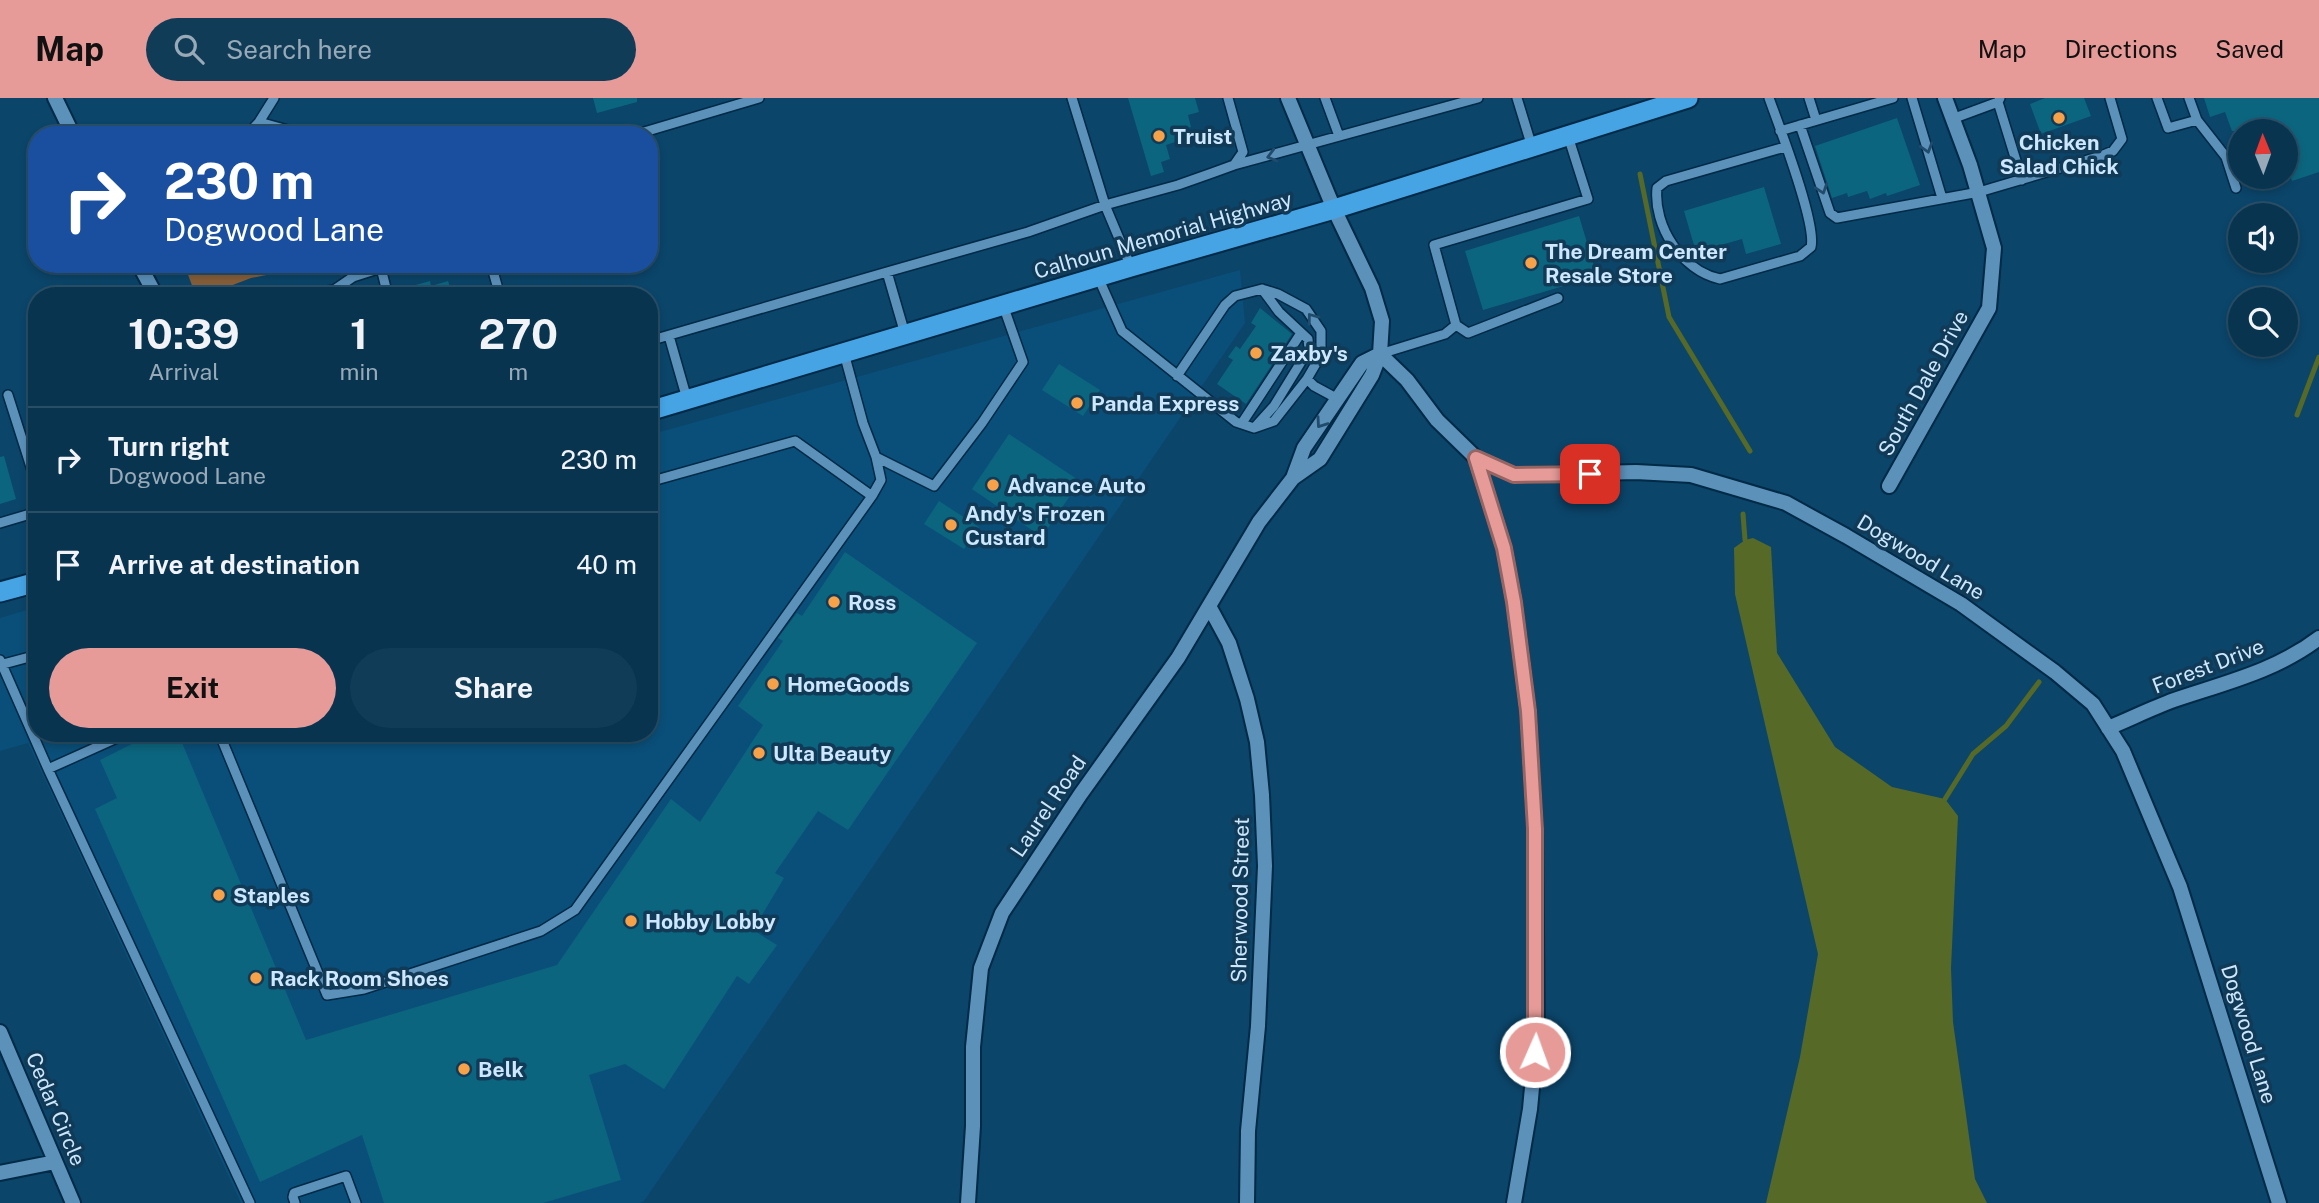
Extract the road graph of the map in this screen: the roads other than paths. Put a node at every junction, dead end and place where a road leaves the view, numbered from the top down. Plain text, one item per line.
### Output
1 (55, 98) edge
2 (274, 98) edge
3 (759, 98) edge
4 (1072, 98) edge
5 (1228, 98) edge
6 (1288, 98) edge
7 (1325, 98) edge
8 (1478, 98) edge
9 (1517, 98) edge
10 (1688, 98) edge
11 (1769, 98) edge
12 (1809, 98) edge
13 (1893, 98) edge
14 (1912, 98) edge
15 (1945, 98) edge
16 (2110, 98) edge
17 (2157, 98) edge
18 (2189, 98) edge
19 (1999, 100) edge
20 (1442, 103) edge
21 (1645, 105) edge
22 (1952, 119) junction
23 (1816, 120) junction
24 (2196, 120) junction
25 (259, 122) junction
26 (1800, 125) junction
27 (69, 126) edge
28 (255, 126) edge
29 (273, 126) edge
30 (658, 128) edge
31 (1780, 131) junction
32 (1339, 136) junction
33 (1568, 136) junction
34 (1309, 144) junction
35 (1785, 147) junction
36 (1532, 148) junction
37 (2228, 163) edge
38 (1234, 165) junction
39 (2022, 180) junction
40 (1979, 192) junction
41 (1942, 198) junction
42 (1105, 205) junction
43 (1334, 209) junction
44 (1131, 267) junction
45 (887, 272) junction
46 (363, 273) edge
47 (1098, 277) junction
48 (342, 287) edge
49 (1262, 289) junction
50 (1558, 298) dead end
51 (1003, 305) junction
52 (1456, 325) junction
53 (1301, 333) junction
54 (905, 334) junction
55 (669, 335) junction
56 (658, 338) edge
57 (844, 353) junction
58 (1380, 354) junction
59 (1177, 376) junction
60 (1307, 379) junction
61 (8, 394) dead end
62 (687, 399) junction
63 (1338, 399) junction
64 (658, 408) edge
65 (1242, 423) junction
66 (1254, 428) junction
67 (28, 457) edge
68 (876, 457) junction
69 (1476, 458) junction
70 (1293, 478) junction
71 (658, 479) edge
72 (1889, 486) dead end
73 (872, 496) junction
74 (28, 515) edge
75 (0, 523) edge
76 (28, 584) edge
77 (0, 592) edge
78 (1209, 606) junction
79 (2319, 638) edge
80 (28, 657) edge
81 (1, 663) edge
82 (28, 724) edge
83 (2108, 728) junction
84 (36, 742) edge
85 (108, 742) edge
86 (224, 742) edge
87 (48, 769) junction
88 (0, 1032) edge
89 (55, 1162) junction
90 (0, 1173) edge
91 (72, 1203) edge
92 (250, 1203) edge
93 (295, 1203) edge
94 (356, 1203) edge
95 (968, 1203) edge
96 (1247, 1203) edge
97 (1514, 1203) edge
98 (2279, 1203) edge

1 - 27 street
2 - 25 lane
3 - 30 lane
4 - 42 lane
5 - 38 lane
6 - 34 street
7 - 32 lane
8 - 20 lane
9 - 36 lane
10 - 21 highway, Calhoun Memorial Highway
11 - 31 lane
12 - 23 lane
13 - 23 lane
14 -> 41 lane
15 - 22 street, South Dale Drive
16 - 39 lane
17 - 24 lane
18 - 24 lane
19 - 22 lane
19 - 39 lane
20 - 32 lane
21 - 33 highway, Calhoun Memorial Highway
22 - 40 street, South Dale Drive
23 - 26 lane
24 - 37 lane
25 - 28 lane
25 - 29 lane
26 - 31 lane
26 -> 41 lane
31 - 35 lane
32 - 34 lane
33 - 36 highway, Calhoun Memorial Highway
33 - 52 lane
34 -> 38 lane
34 - 43 street
35 - 35 lane
36 - 43 highway, Calhoun Memorial Highway
38 - 42 lane
39 - 40 lane
40 - 41 lane
40 - 72 street, South Dale Drive
42 - 44 lane
42 - 45 lane
43 - 44 highway, Calhoun Memorial Highway
43 - 58 street
44 - 47 highway, Calhoun Memorial Highway
45 - 54 lane
45 - 55 lane
46 - 48 lane
47 - 51 highway, Calhoun Memorial Highway
47 - 59 lane
49 - 53 lane
49 - 59 lane
60 -> 49 lane
50 - 52 lane
51 - 54 highway, Calhoun Memorial Highway
51 - 68 lane
52 - 58 lane
53 - 65 lane
53 - 66 lane
54 - 57 highway, Calhoun Memorial Highway
55 - 56 lane
55 - 62 lane
57 - 62 highway, Calhoun Memorial Highway
57 - 68 lane
58 - 63 street, Laurel Road
58 - 69 street, Dogwood Lane
58 - 70 street, Laurel Road
59 - 65 lane
60 - 63 lane
60 - 66 lane
61 - 67 lane
62 - 64 highway, Calhoun Memorial Highway
63 -> 70 street, Laurel Road
65 - 66 lane
68 - 73 lane
69 - 83 street, Dogwood Lane
69 - 97 street
70 - 78 street, Laurel Road
71 - 73 lane
73 - 86 lane
74 - 75 lane
76 - 77 highway
78 - 95 street, Laurel Road
78 - 96 street, Sherwood Street
79 - 83 street, Forest Drive
80 - 81 lane
81 - 82 lane
83 - 98 street, Dogwood Lane
84 - 87 lane
85 - 87 lane
87 - 92 lane
88 - 89 street, Cedar Circle
89 - 90 street
89 - 91 street, Cedar Circle
93 - 94 lane

